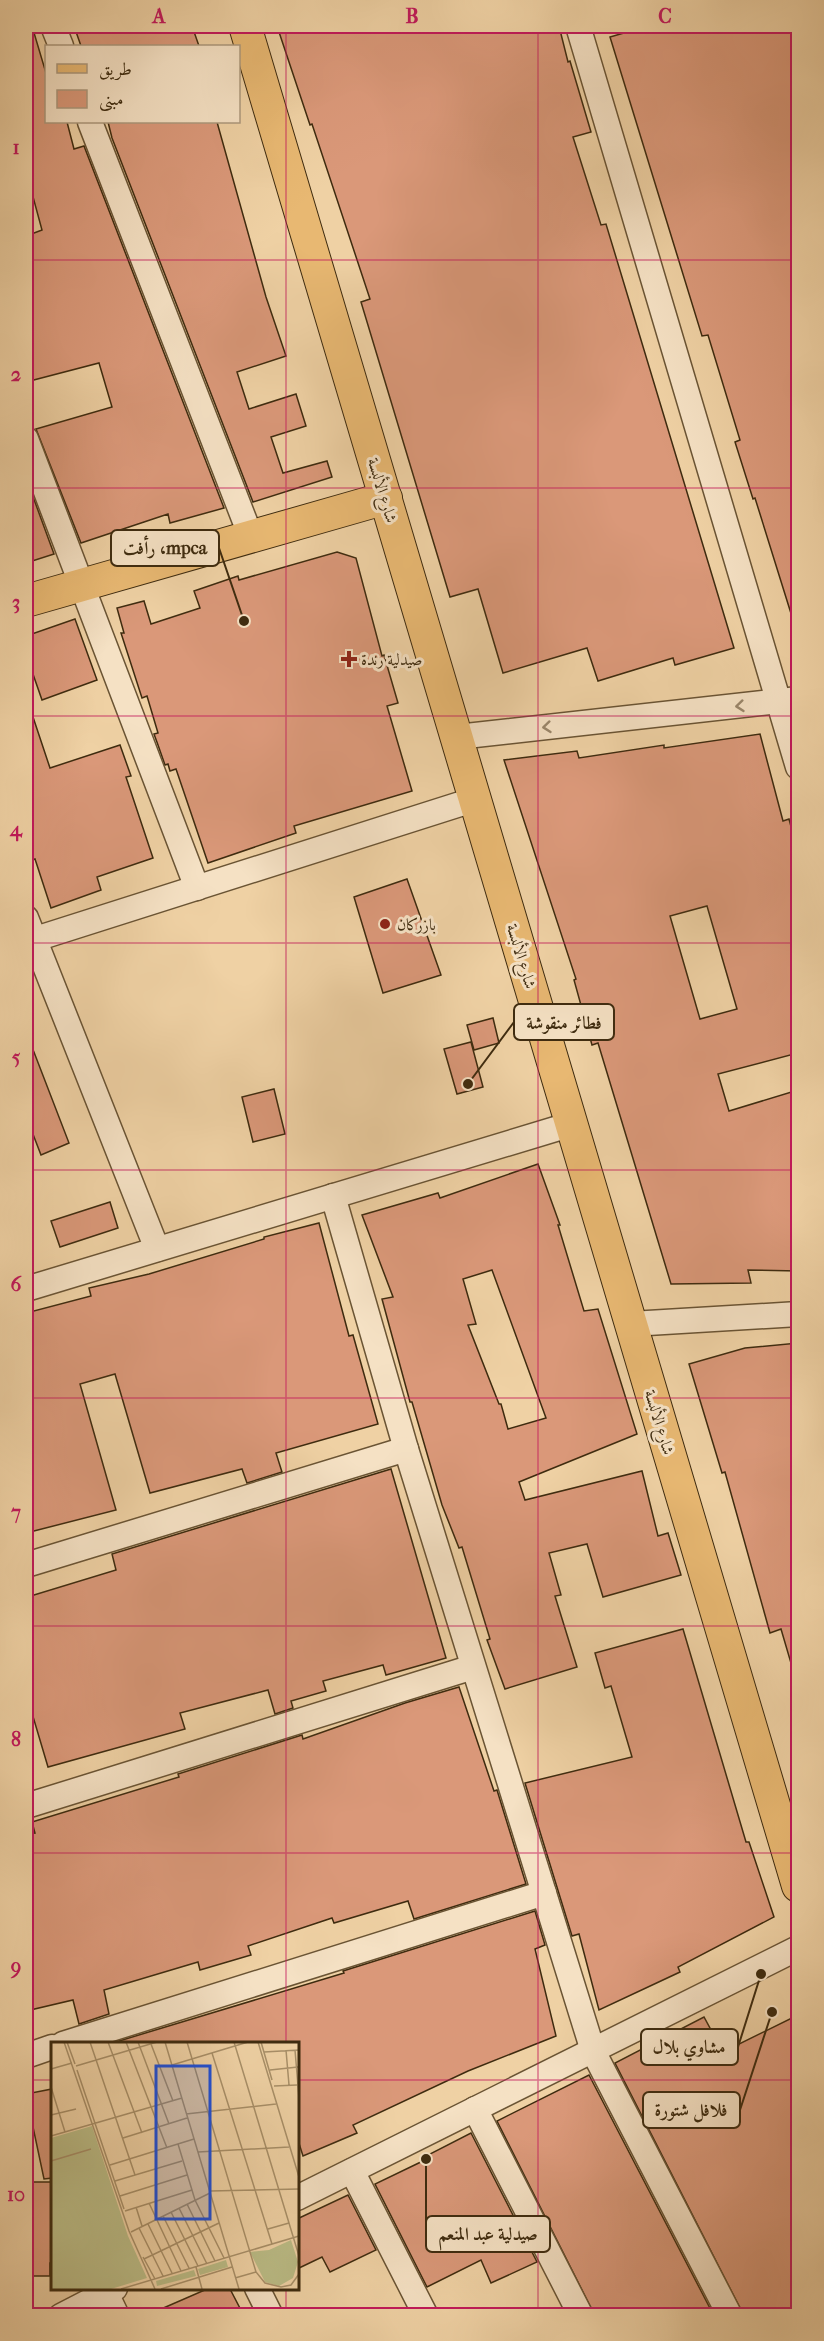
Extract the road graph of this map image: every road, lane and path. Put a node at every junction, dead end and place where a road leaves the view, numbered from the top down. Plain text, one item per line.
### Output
1 (53, 26) edge
2 (245, 26) edge
3 (578, 26) edge
4 (61, 45) edge
5 (90, 123) edge
6 (26, 439) edge
7 (386, 498) junction
8 (251, 537) junction
9 (81, 585) junction
10 (26, 601) edge
11 (788, 700) edge
12 (457, 737) junction
13 (798, 766) edge
14 (476, 800) junction
15 (196, 888) junction
16 (28, 933) edge
17 (572, 1124) junction
18 (333, 1196) junction
19 (158, 1249) junction
20 (26, 1289) edge
21 (798, 1314) edge
22 (631, 1324) junction
23 (406, 1449) junction
24 (26, 1565) edge
25 (473, 1667) junction
26 (26, 1806) edge
27 (798, 1886) edge
28 (544, 1893) junction
29 (798, 1948) edge
30 (69, 2042) edge
31 (51, 2047) edge
32 (592, 2051) junction
33 (26, 2056) edge
34 (475, 2109) junction
35 (352, 2171) junction
36 (298, 2198) edge
37 (258, 2290) edge
38 (111, 2291) edge
39 (61, 2316) edge
40 (117, 2316) edge
41 (271, 2316) edge
42 (426, 2316) edge
43 (581, 2316) edge
44 (730, 2316) edge

1 - 4 street
2 - 7 main road, شارع الألبسة
3 - 11 street
5 - 8 street
6 - 9 street
7 - 8 main road
7 - 12 main road, شارع الألبسة
8 - 9 main road
9 - 10 main road
9 - 15 street
11 -> 12 street
11 - 13 street
12 - 14 main road, شارع الألبسة
14 - 15 street
14 - 17 main road, شارع الألبسة
15 - 16 street
16 - 19 street
17 - 18 street
17 - 22 main road, شارع الألبسة
18 - 19 street
18 - 23 street
19 - 20 street
21 - 22 street
22 - 27 main road, شارع الألبسة
23 - 24 street
23 - 25 street
25 - 26 street
25 - 28 street
28 - 30 street
28 - 32 street
29 - 32 street
31 - 33 street
32 - 34 street
32 - 44 street
34 - 35 street
34 - 43 street
35 - 36 street
35 - 42 street
37 - 41 street
38 - 39 street
38 - 40 street

